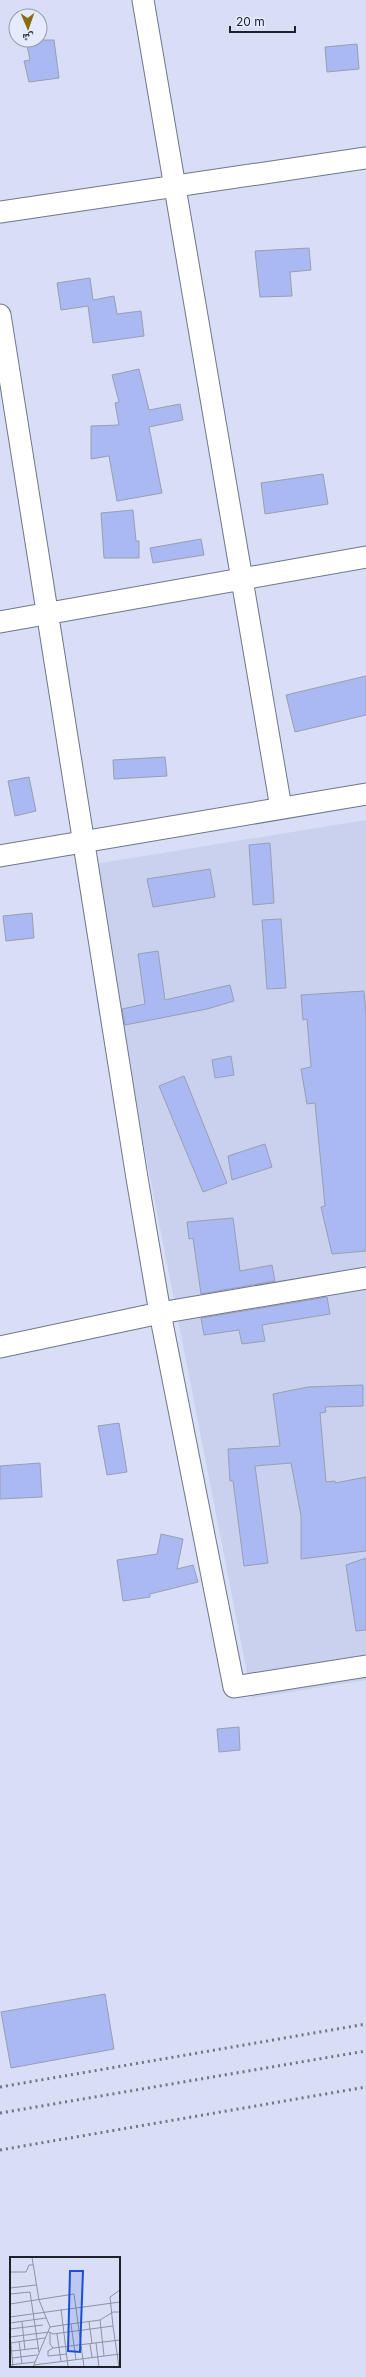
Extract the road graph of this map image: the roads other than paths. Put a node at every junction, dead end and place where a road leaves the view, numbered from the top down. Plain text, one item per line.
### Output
1 (143, 0) edge
2 (366, 158) edge
3 (175, 186) junction
4 (0, 212) edge
5 (0, 315) edge
6 (366, 558) edge
7 (243, 579) junction
8 (48, 614) junction
9 (0, 622) edge
10 (366, 794) edge
11 (281, 808) junction
12 (82, 841) junction
13 (0, 856) edge
14 (366, 1278) edge
15 (160, 1313) junction
16 (0, 1347) edge
17 (366, 1666) edge

1 - 3 street
2 - 3 street
3 - 4 street
3 - 7 street
5 - 8 street
6 - 7 street
7 - 8 street
7 - 11 street
8 - 9 street
8 - 12 street
10 - 11 street
11 - 12 street
12 - 13 street
12 - 15 street
14 - 15 street
15 - 16 street
15 - 17 street

